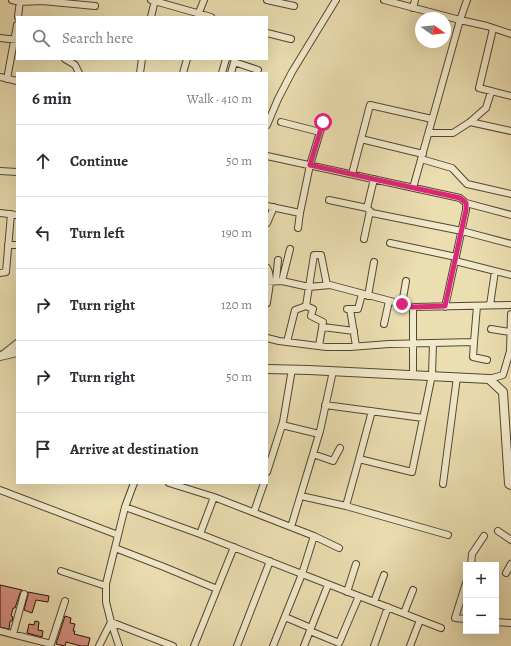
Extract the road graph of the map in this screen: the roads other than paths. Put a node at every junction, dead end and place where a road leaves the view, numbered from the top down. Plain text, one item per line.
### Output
1 (12, 0) edge
2 (153, 0) edge
3 (204, 0) edge
4 (267, 0) edge
5 (336, 0) edge
6 (384, 0) edge
7 (415, 0) edge
8 (467, 0) edge
9 (20, 1) edge
10 (95, 6) dead end
11 (294, 6) dead end
12 (413, 8) junction
13 (198, 15) edge
14 (18, 16) edge
15 (151, 16) edge
16 (460, 20) junction
17 (493, 29) junction
18 (268, 33) edge
19 (511, 34) edge
20 (0, 38) edge
21 (16, 39) edge
22 (291, 39) dead end
23 (67, 60) edge
24 (142, 60) edge
25 (187, 60) edge
26 (226, 60) edge
27 (234, 61) edge
28 (258, 70) dead end
29 (78, 72) edge
30 (140, 72) edge
31 (184, 72) edge
32 (222, 72) edge
33 (231, 72) edge
34 (2, 78) edge
35 (16, 81) edge
36 (0, 82) edge
37 (491, 92) junction
38 (511, 96) edge
39 (432, 119) junction
40 (281, 122) dead end
41 (323, 122) dead end
42 (470, 122) junction
43 (268, 123) edge
44 (511, 131) edge
45 (320, 132) junction
46 (428, 133) junction
47 (361, 139) junction
48 (268, 156) edge
49 (422, 157) junction
50 (310, 165) junction
51 (0, 171) edge
52 (16, 172) edge
53 (352, 174) junction
54 (374, 179) junction
55 (413, 188) junction
56 (511, 194) edge
57 (329, 200) dead end
58 (466, 203) junction
59 (268, 206) edge
60 (274, 207) junction
61 (369, 210) junction
62 (300, 212) junction
63 (0, 213) edge
64 (14, 214) edge
65 (511, 215) edge
66 (268, 221) edge
67 (298, 228) dead end
68 (462, 230) junction
69 (364, 239) dead end
70 (390, 243) dead end
71 (511, 244) edge
72 (8, 245) junction
73 (16, 245) edge
74 (290, 250) dead end
75 (456, 259) junction
76 (278, 260) dead end
77 (374, 262) dead end
78 (268, 269) edge
79 (495, 271) junction
80 (0, 273) edge
81 (511, 275) edge
82 (274, 281) edge
83 (406, 281) dead end
84 (327, 285) junction
85 (309, 286) junction
86 (365, 295) junction
87 (268, 300) edge
88 (389, 301) junction
89 (402, 304) junction
90 (490, 305) junction
91 (511, 305) edge
92 (306, 306) junction
93 (445, 306) junction
94 (476, 306) junction
95 (413, 307) junction
96 (511, 315) edge
97 (384, 324) dead end
98 (323, 327) junction
99 (491, 329) dead end
100 (354, 331) junction
101 (510, 332) edge
102 (268, 338) edge
103 (287, 342) junction
104 (474, 342) junction
105 (414, 343) junction
106 (433, 343) junction
107 (16, 344) edge
108 (511, 345) edge
109 (318, 346) junction
110 (356, 346) junction
111 (16, 352) edge
112 (0, 356) edge
113 (487, 360) dead end
114 (268, 369) edge
115 (292, 369) junction
116 (333, 371) junction
117 (413, 375) junction
118 (432, 376) junction
119 (457, 377) junction
120 (489, 379) junction
121 (326, 405) junction
122 (372, 411) junction
123 (508, 412) edge
124 (423, 418) junction
125 (282, 425) junction
126 (319, 434) junction
127 (340, 448) dead end
128 (313, 454) junction
129 (359, 459) junction
130 (268, 469) edge
131 (134, 484) edge
132 (172, 484) edge
133 (264, 484) edge
134 (443, 484) dead end
135 (511, 485) edge
136 (0, 490) edge
137 (301, 496) junction
138 (214, 497) junction
139 (346, 506) junction
140 (125, 507) junction
141 (254, 512) junction
142 (292, 527) junction
143 (498, 531) dead end
144 (200, 534) junction
145 (118, 535) junction
146 (448, 535) dead end
147 (314, 536) junction
148 (484, 536) dead end
149 (511, 540) edge
150 (234, 547) junction
151 (115, 548) junction
152 (339, 548) dead end
153 (270, 561) junction
154 (471, 562) edge
155 (356, 564) dead end
156 (511, 564) edge
157 (61, 571) dead end
158 (506, 573) dead end
159 (302, 574) junction
160 (384, 575) dead end
161 (328, 585) junction
162 (106, 586) junction
163 (217, 589) junction
164 (414, 590) dead end
165 (347, 592) junction
166 (463, 593) edge
167 (24, 594) dead end
168 (359, 596) junction
169 (65, 601) dead end
170 (374, 602) junction
171 (388, 607) junction
172 (404, 614) junction
173 (285, 617) junction
174 (463, 619) edge
175 (420, 620) junction
176 (111, 622) junction
177 (499, 622) edge
178 (511, 623) edge
179 (441, 628) dead end
180 (311, 629) junction
181 (0, 631) edge
182 (13, 634) junction
183 (338, 643) junction
184 (51, 645) edge
185 (58, 646) edge
186 (99, 646) edge
187 (119, 646) edge
188 (173, 646) edge
189 (194, 646) edge
190 (237, 646) edge
191 (275, 646) edge
192 (304, 646) edge
193 (346, 646) edge
194 (374, 646) edge
195 (410, 646) edge

1 - 9 street
2 - 13 street
2 - 15 street
3 - 13 street
4 - 11 street
5 - 43 street
6 - 12 street
7 - 12 street
8 - 16 street
9 - 10 street
9 - 14 street
12 - 16 street
16 - 17 street
16 - 39 street
17 - 19 street
17 - 37 street
18 - 22 street
20 - 21 street
21 - 34 street
23 - 29 street
24 - 30 street
25 - 31 street
26 - 32 street
27 - 28 street
27 - 33 street
34 - 35 street
34 - 36 street
37 - 38 street
37 - 42 street
39 - 46 street
39 - 47 street
40 - 45 street
41 - 45 street
42 - 44 street
42 - 46 street
45 - 50 street
46 - 49 street
47 - 49 street
47 - 53 street
48 - 50 street
49 - 55 street
49 - 56 street
50 - 53 street
50 - 62 street
51 - 52 street
53 - 54 street
54 - 55 street
54 - 61 street
55 - 58 street
57 - 61 street
58 - 65 street
58 - 68 street
59 - 60 street
60 - 62 street
60 - 66 street
61 - 68 street
61 - 69 street
62 - 67 street
63 - 64 street
64 - 72 street
68 - 71 street
68 - 75 street
70 - 75 street
72 - 73 street
72 - 80 street
74 - 82 street
75 - 79 street
75 - 93 street
76 - 82 street
77 - 86 street
78 - 82 street
79 - 81 street
79 - 90 street
82 - 85 street
82 - 87 street
83 - 89 street
84 - 85 street
84 - 85 street
84 - 86 street
85 - 92 street
86 - 88 street
86 - 100 street
88 - 89 street
88 - 97 street
89 - 95 street
90 - 91 street
90 - 94 street
92 - 98 street
92 - 103 street
93 - 94 street
93 - 95 street
94 - 104 street
95 - 105 street
96 - 101 street
98 - 100 street
98 - 109 street
99 - 101 street
100 - 110 street
101 - 108 street
102 - 103 street
103 - 109 street
104 - 106 street
104 - 113 street
105 - 106 street
105 - 110 street
105 - 117 street
106 - 118 street
107 - 112 street
108 - 120 street
109 - 110 street
111 - 112 street
114 - 115 street
115 - 116 street
115 - 125 street
116 - 117 street
116 - 121 street
117 - 118 street
118 - 119 street
118 - 124 street
119 - 120 street
119 - 134 street
120 - 123 street
121 - 122 street
121 - 126 street
122 - 124 street
122 - 129 street
123 - 135 street
124 - 129 street
125 - 126 street
125 - 130 street
126 - 128 street
127 - 128 street
128 - 137 street
129 - 139 street
131 - 140 street
132 - 138 street
133 - 141 street
136 - 145 street
137 - 139 street
137 - 142 street
138 - 141 street
138 - 144 street
139 - 146 street
140 - 144 street
140 - 145 street
141 - 142 street
142 - 147 street
143 - 149 street
144 - 150 street
145 - 151 street
147 - 152 street
147 - 159 street
148 - 154 street
150 - 153 street
150 - 163 street
151 - 162 street
151 - 163 street
153 - 159 street
153 - 190 street
155 - 165 street
156 - 158 street
157 - 162 street
159 - 161 street
159 - 173 street
160 - 170 street
161 - 165 street
161 - 180 street
162 - 176 street
163 - 189 street
164 - 172 street
165 - 168 street
166 - 174 street
167 - 182 street
168 - 170 street
168 - 183 street
169 - 184 street
170 - 171 street
171 - 172 street
171 - 194 street
172 - 175 street
173 - 180 street
173 - 191 street
175 - 179 street
175 - 195 street
176 - 186 street
176 - 187 street
176 - 188 street
177 - 178 street
180 - 183 street
180 - 192 street
181 - 182 street
182 - 184 street
183 - 193 street
184 - 185 street

